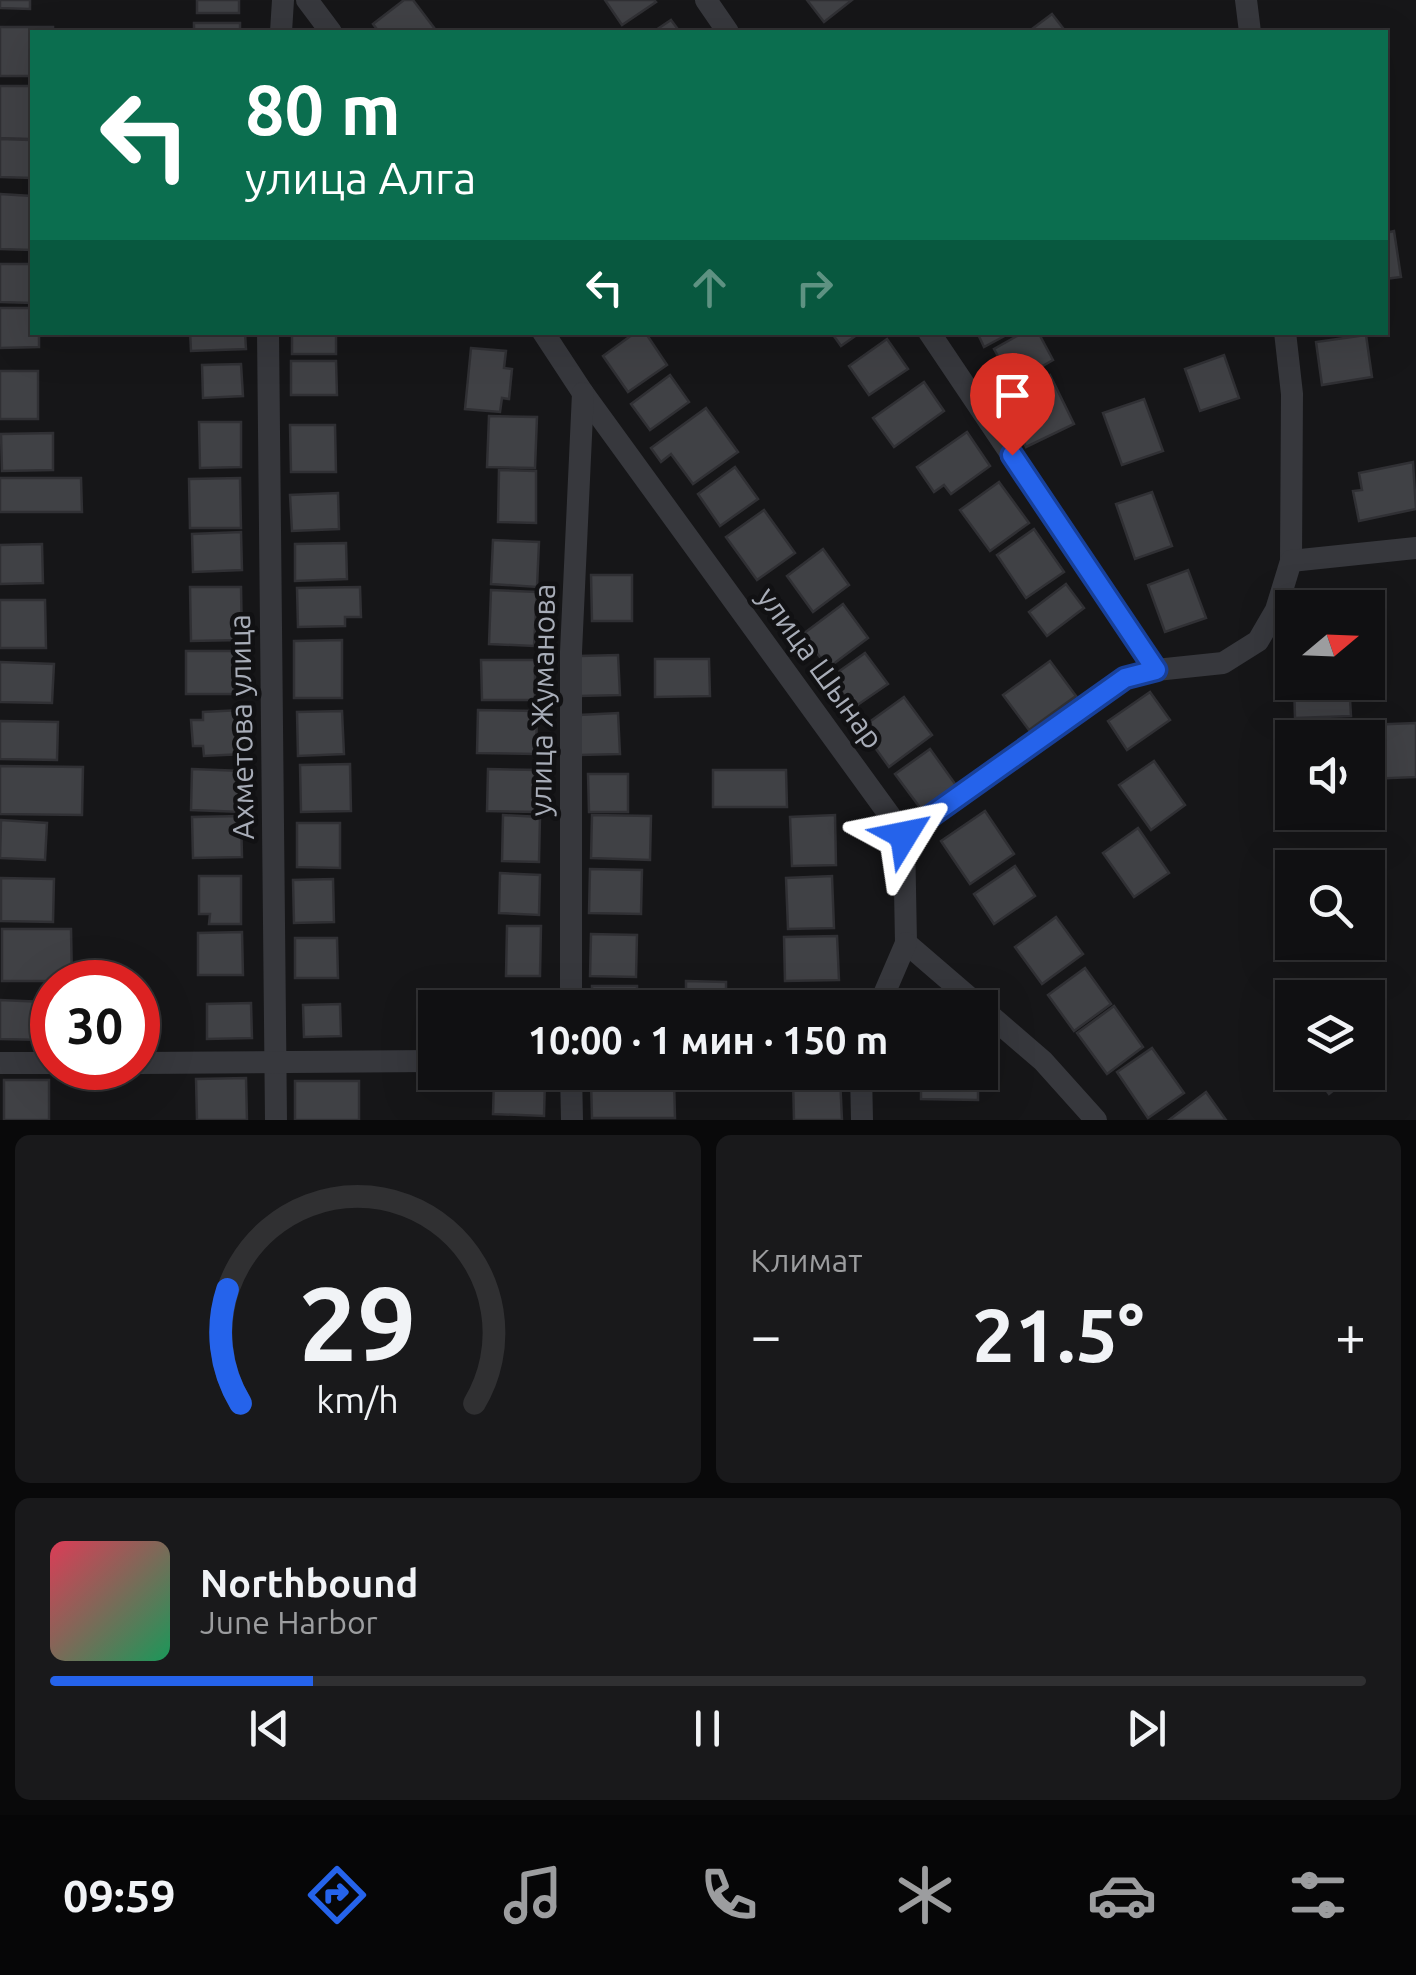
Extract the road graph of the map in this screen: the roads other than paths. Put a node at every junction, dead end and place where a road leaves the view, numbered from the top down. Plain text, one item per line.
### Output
1 (284, 0) edge
2 (307, 0) edge
3 (706, 0) edge
4 (1246, 0) edge
5 (281, 30) edge
6 (330, 30) edge
7 (727, 30) edge
8 (1250, 30) edge
9 (268, 335) edge
10 (545, 335) edge
11 (931, 335) edge
12 (1285, 335) edge
13 (583, 392) junction
14 (1416, 548) edge
15 (1291, 562) junction
16 (1156, 670) junction
17 (904, 835) junction
18 (906, 942) junction
19 (571, 990) edge
20 (886, 990) edge
21 (418, 1062) edge
22 (30, 1063) edge
23 (160, 1063) edge
24 (275, 1063) junction
25 (0, 1064) edge
26 (572, 1090) edge
27 (861, 1090) edge
28 (276, 1120) edge
29 (572, 1120) edge
30 (862, 1120) edge
31 (1096, 1120) edge

1 - 5 street
2 - 6 street
3 - 7 street
4 - 8 street
9 - 24 street, Ахметова улица
10 - 13 street, улица Шынар
11 - 16 street
12 - 15 street
13 - 17 street, улица Шынар
13 - 19 street, улица Жуманова
14 - 15 street
15 - 16 street
16 - 17 street
17 - 18 street
18 - 20 street
18 - 31 street
21 - 24 street
22 - 25 street
23 - 24 street
24 - 28 street, Ахметова улица
26 - 29 street
27 - 30 street

